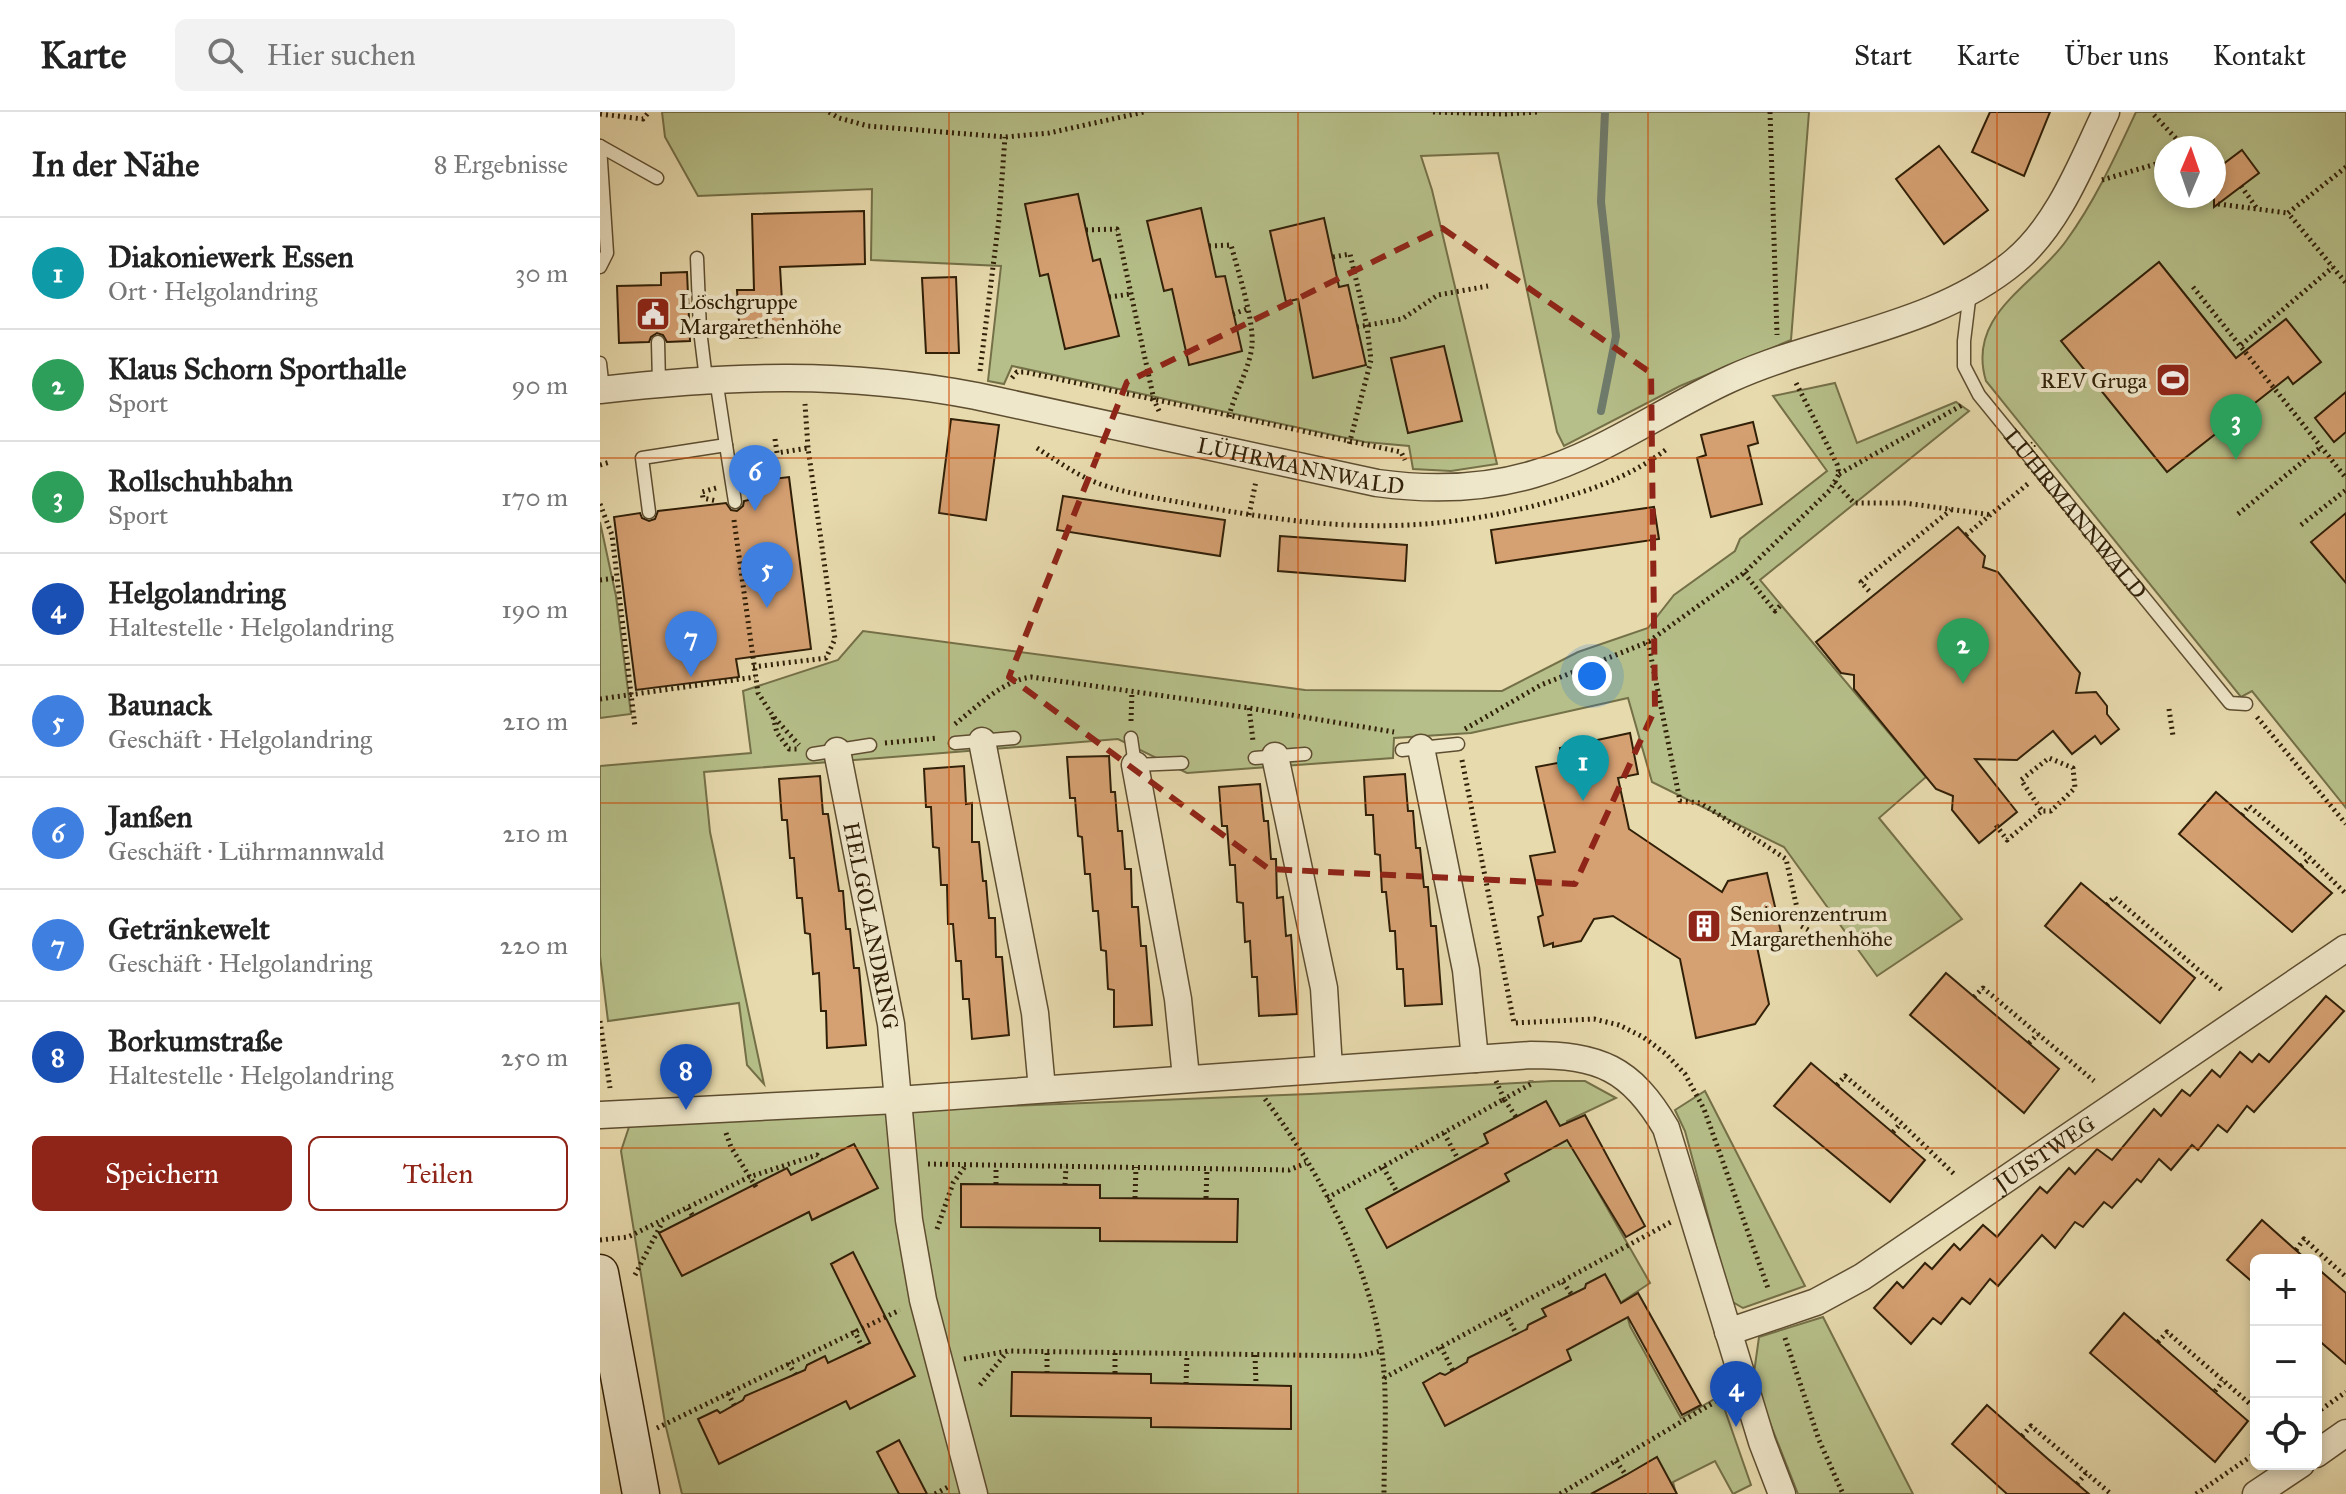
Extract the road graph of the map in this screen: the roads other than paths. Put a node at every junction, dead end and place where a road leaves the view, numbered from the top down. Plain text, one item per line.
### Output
1 (2106, 112) edge
2 (600, 146) edge
3 (657, 178) dead end
4 (697, 258) dead end
5 (600, 267) edge
6 (1971, 290) junction
7 (658, 342) dead end
8 (600, 363) edge
9 (711, 379) junction
10 (659, 383) junction
11 (602, 390) edge
12 (726, 445) junction
13 (682, 452) junction
14 (684, 468) dead end
15 (734, 504) road end
16 (649, 512) dead end
17 (2246, 704) road end
18 (1014, 738) dead end
19 (1131, 738) road end
20 (982, 741) junction
21 (955, 743) dead end
22 (1458, 744) road end
23 (870, 745) road end
24 (1412, 749) joint
25 (817, 751) joint
26 (1305, 754) dead end
27 (1265, 757) joint
28 (1182, 763) dead end
29 (1135, 765) junction
30 (2346, 948) edge
31 (1475, 1059) junction
32 (1329, 1068) junction
33 (1186, 1077) junction
34 (1042, 1089) junction
35 (897, 1100) junction
36 (600, 1115) edge
37 (618, 1274) edge
38 (1728, 1332) junction
39 (2346, 1433) edge
40 (2322, 1450) edge
41 (2292, 1470) edge
42 (641, 1494) edge
43 (974, 1494) edge
44 (1782, 1494) edge
45 (2256, 1494) edge

1 - 6 street, LÜHRMANNWALD
2 - 3 lane
2 - 5 lane
4 - 9 lane
6 - 9 street, LÜHRMANNWALD
6 - 17 lane, LÜHRMANNWALD
7 - 10 lane
8 - 11 lane
9 - 10 street, LÜHRMANNWALD
9 - 12 lane
10 - 11 street, LÜHRMANNWALD
12 - 13 lane
12 - 15 lane
13 - 14 lane
13 - 16 lane
18 - 20 lane
19 - 29 lane
20 - 21 lane
20 - 34 street
22 - 24 lane
23 - 25 lane
24 - 31 street
25 - 35 street, HELGOLANDRING
26 - 27 lane
27 - 32 street
28 - 29 lane
29 - 33 street
30 - 38 street, JUISTWEG
31 - 32 street
31 - 38 street
32 - 33 street
33 - 34 street
34 - 35 street
35 - 36 street
35 - 43 street, HELGOLANDRING
37 - 42 street
38 - 44 street
39 - 40 street
41 - 45 street

